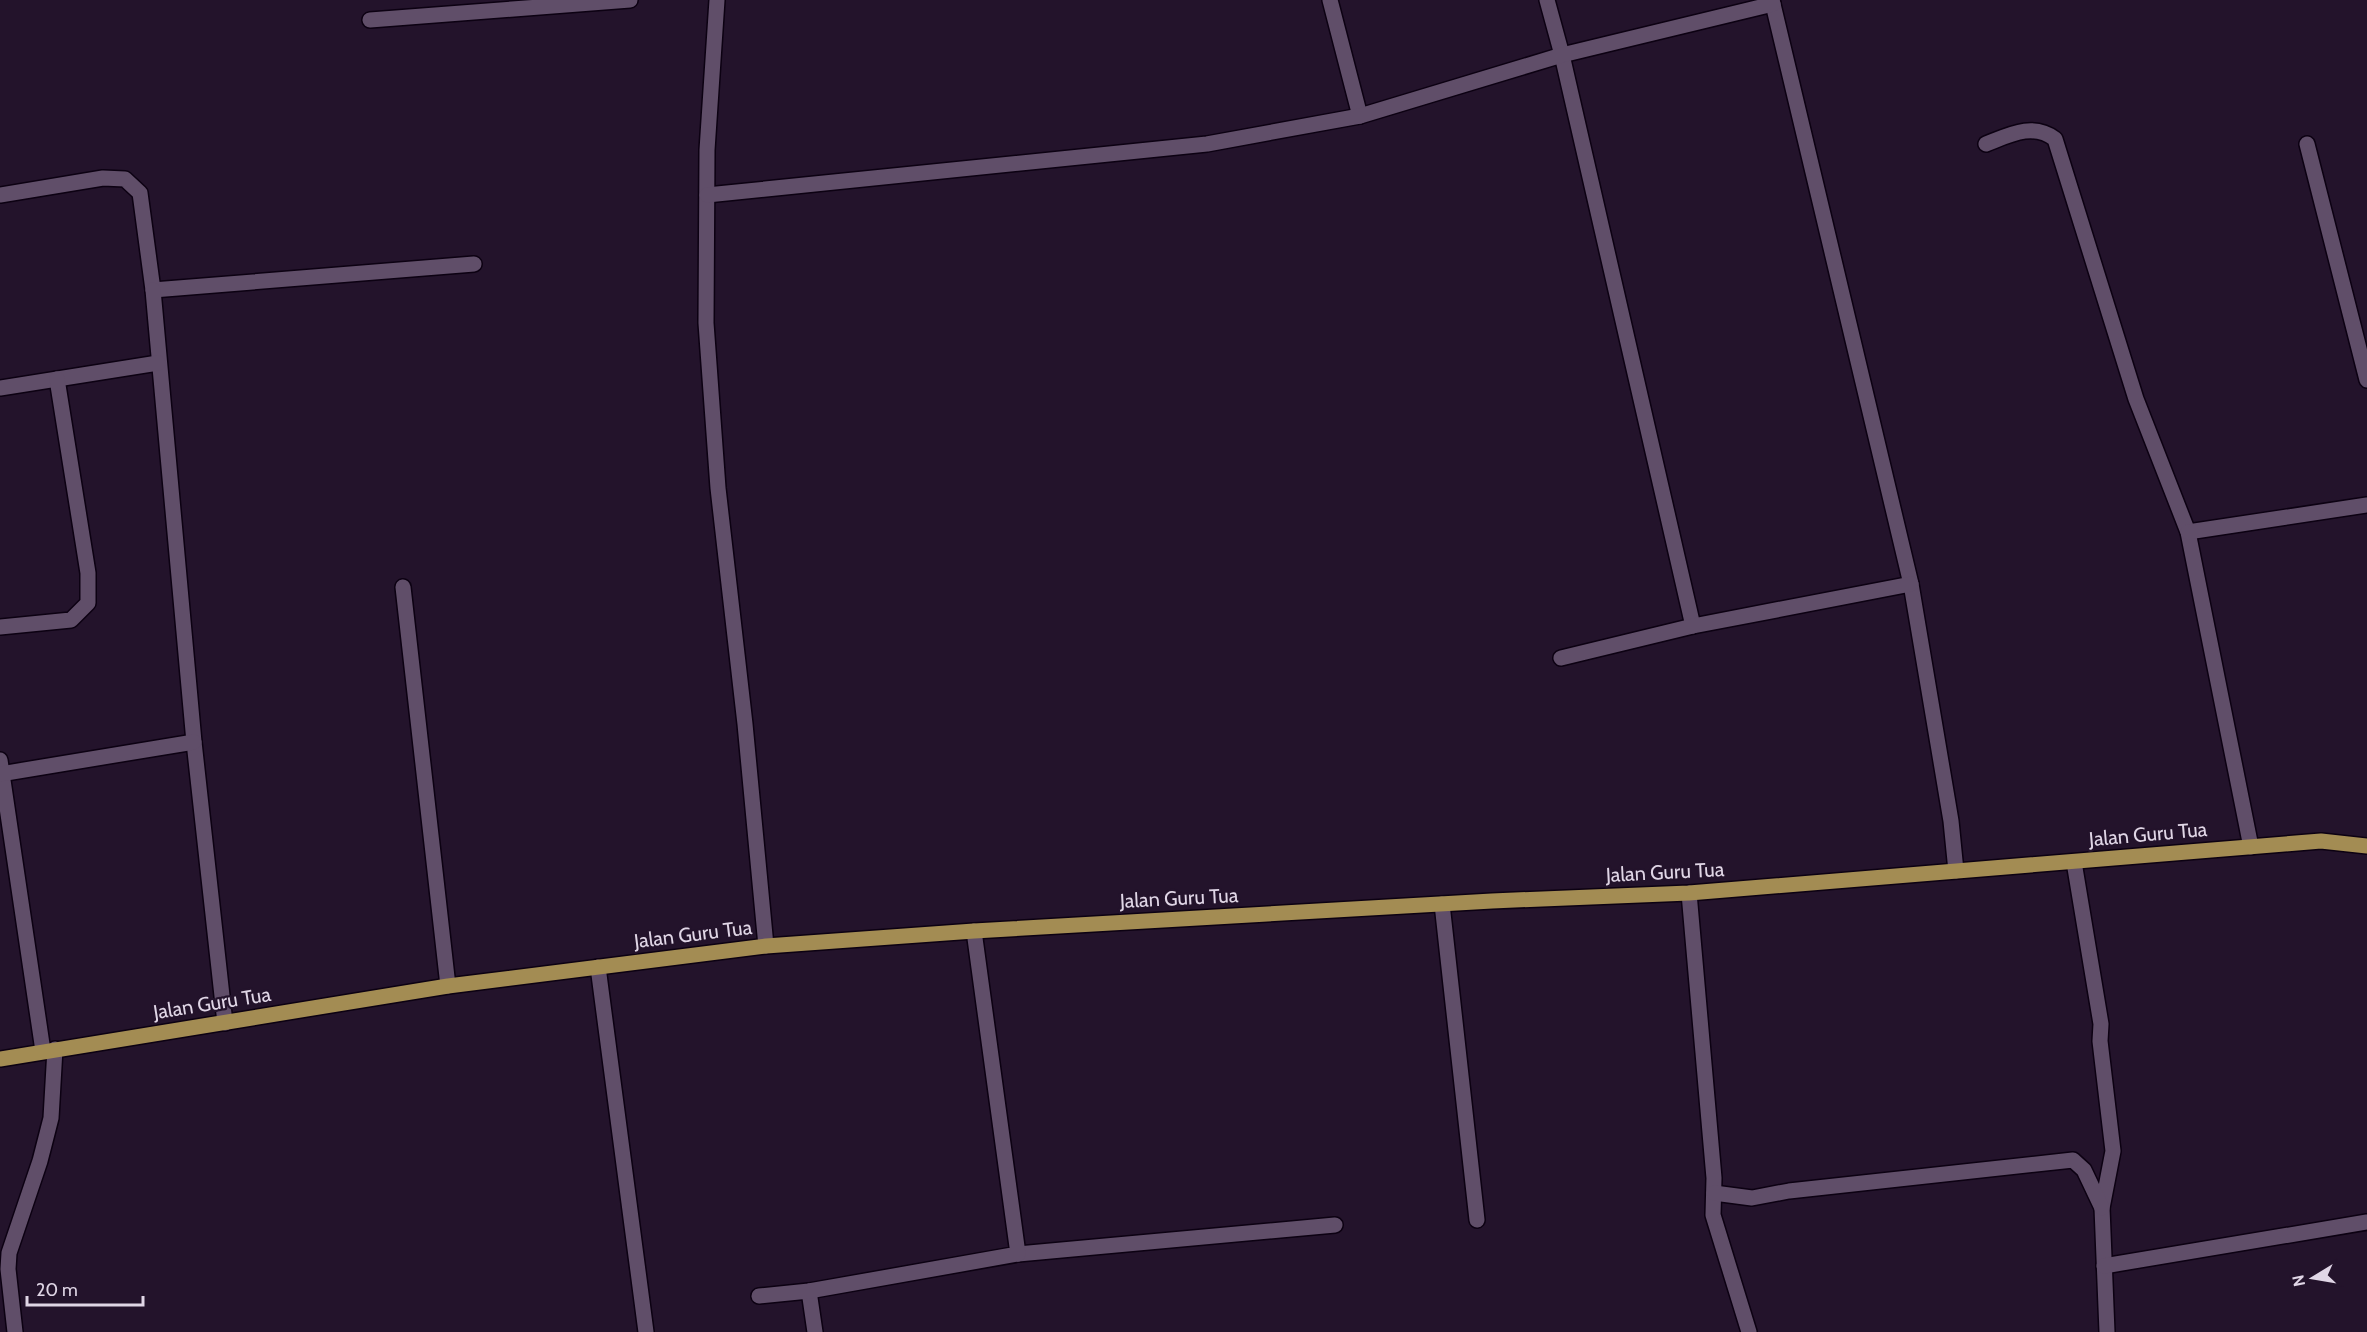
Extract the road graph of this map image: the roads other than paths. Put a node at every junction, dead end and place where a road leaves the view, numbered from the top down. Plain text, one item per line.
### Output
1 (630, 0) edge
2 (717, 0) edge
3 (1330, 0) edge
4 (1547, 0) edge
5 (1772, 2) edge
6 (370, 20) dead end
7 (1562, 56) junction
8 (1359, 116) junction
9 (1986, 144) dead end
10 (2307, 144) dead end
11 (0, 195) edge
12 (707, 195) junction
13 (474, 264) dead end
14 (153, 290) junction
15 (158, 363) junction
16 (57, 379) junction
17 (2367, 380) edge
18 (0, 388) edge
19 (2367, 505) edge
20 (2188, 532) junction
21 (1911, 584) junction
22 (403, 586) dead end
23 (1692, 626) junction
24 (0, 627) edge
25 (1561, 658) dead end
26 (194, 742) junction
27 (1, 769) edge
28 (2367, 846) edge
29 (2251, 847) junction
30 (2074, 862) junction
31 (1956, 871) junction
32 (1689, 893) junction
33 (1442, 904) junction
34 (974, 931) junction
35 (766, 946) junction
36 (598, 967) junction
37 (448, 986) junction
38 (225, 1023) junction
39 (49, 1050) junction
40 (0, 1059) edge
41 (1713, 1193) junction
42 (2102, 1208) junction
43 (1477, 1220) dead end
44 (2367, 1222) edge
45 (1335, 1225) dead end
46 (1018, 1254) junction
47 (2104, 1266) junction
48 (809, 1291) junction
49 (759, 1296) dead end
50 (15, 1332) edge
51 (646, 1332) edge
52 (815, 1332) edge
53 (1749, 1332) edge
54 (2107, 1332) edge

1 - 6 street
2 - 12 street
3 - 8 street
4 - 7 street
5 - 7 street
5 - 21 street
7 - 8 street
7 - 23 street
8 - 12 street
9 - 20 street
10 - 17 street
11 - 14 street
12 - 35 street
13 - 14 street
14 - 15 street
15 - 16 street
15 - 26 street
16 - 18 street
16 - 24 street
19 - 20 street
20 - 29 street
21 - 23 street
21 - 31 street
22 - 37 street
23 - 25 street
26 - 27 street
26 - 38 street
27 - 39 street
28 - 29 main road, Jalan Guru Tua
29 - 30 main road, Jalan Guru Tua
30 - 31 main road, Jalan Guru Tua
30 - 42 street
31 - 32 main road, Jalan Guru Tua
32 - 33 main road, Jalan Guru Tua
32 - 41 street
33 - 34 main road, Jalan Guru Tua
33 - 43 street
34 - 35 main road, Jalan Guru Tua
34 - 46 street
35 - 36 main road, Jalan Guru Tua
36 - 37 main road, Jalan Guru Tua
36 - 51 street
37 - 38 main road, Jalan Guru Tua
38 - 39 main road, Jalan Guru Tua
39 - 40 main road, Jalan Guru Tua
39 - 50 street
41 - 42 street
41 - 53 street
42 - 47 street
44 - 47 street
45 - 46 street
46 - 48 street
47 - 54 street
48 - 49 street
48 - 52 street

